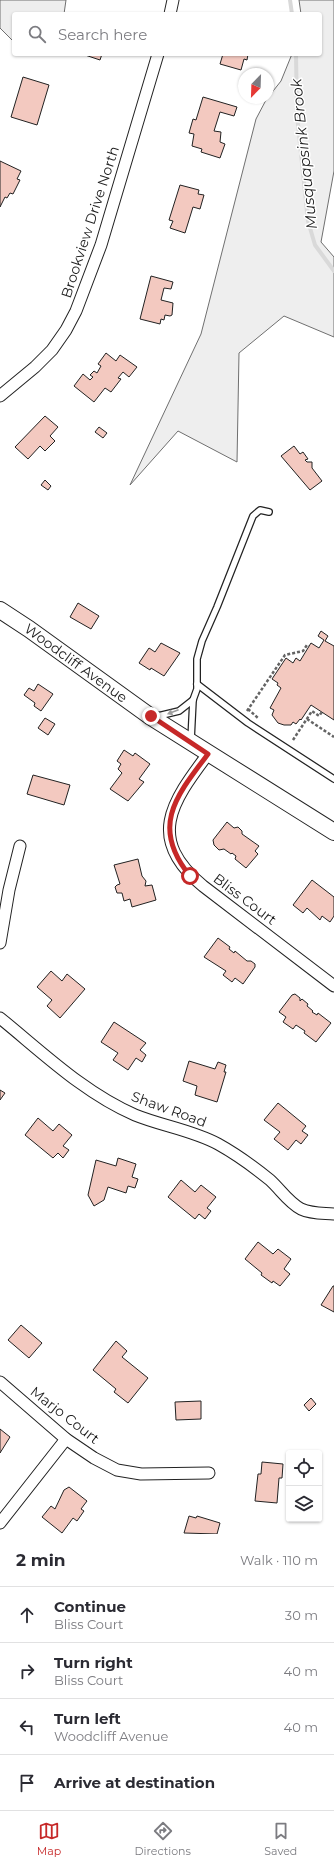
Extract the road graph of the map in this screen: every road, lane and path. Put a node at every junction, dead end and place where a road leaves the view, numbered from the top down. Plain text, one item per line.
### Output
1 (174, 0) edge
2 (171, 12) edge
3 (157, 56) edge
4 (0, 396) edge
5 (268, 512) dead end
6 (0, 610) edge
7 (310, 646) dead end
8 (197, 684) junction
9 (193, 700) junction
10 (322, 712) dead end
11 (151, 716) junction
12 (242, 718) junction
13 (307, 719) junction
14 (334, 737) edge
15 (293, 740) dead end
16 (192, 744) junction
17 (208, 754) junction
18 (334, 779) edge
19 (334, 832) edge
20 (20, 846) dead end
21 (0, 943) edge
22 (334, 986) edge
23 (0, 1018) edge
24 (334, 1214) edge
25 (0, 1382) edge
26 (66, 1439) junction
27 (209, 1473) dead end
28 (0, 1523) edge

1 - 2 street
3 - 4 street, Brookview Drive North
5 - 8 lane
6 - 11 main road, Woodcliff Avenue
7 - 12 path
8 - 9 lane
8 - 12 lane
9 -> 11 lane
9 - 16 lane
10 - 13 path
11 - 16 main road, Woodcliff Avenue
12 - 18 lane
13 - 14 path
13 - 15 path
16 - 17 main road, Woodcliff Avenue
17 - 19 main road, Woodcliff Avenue
17 - 22 street, Bliss Court
20 - 21 street
23 - 24 street, Shaw Road
25 - 26 street, Marjo Court
26 - 27 street, Marjo Court
26 - 28 street

